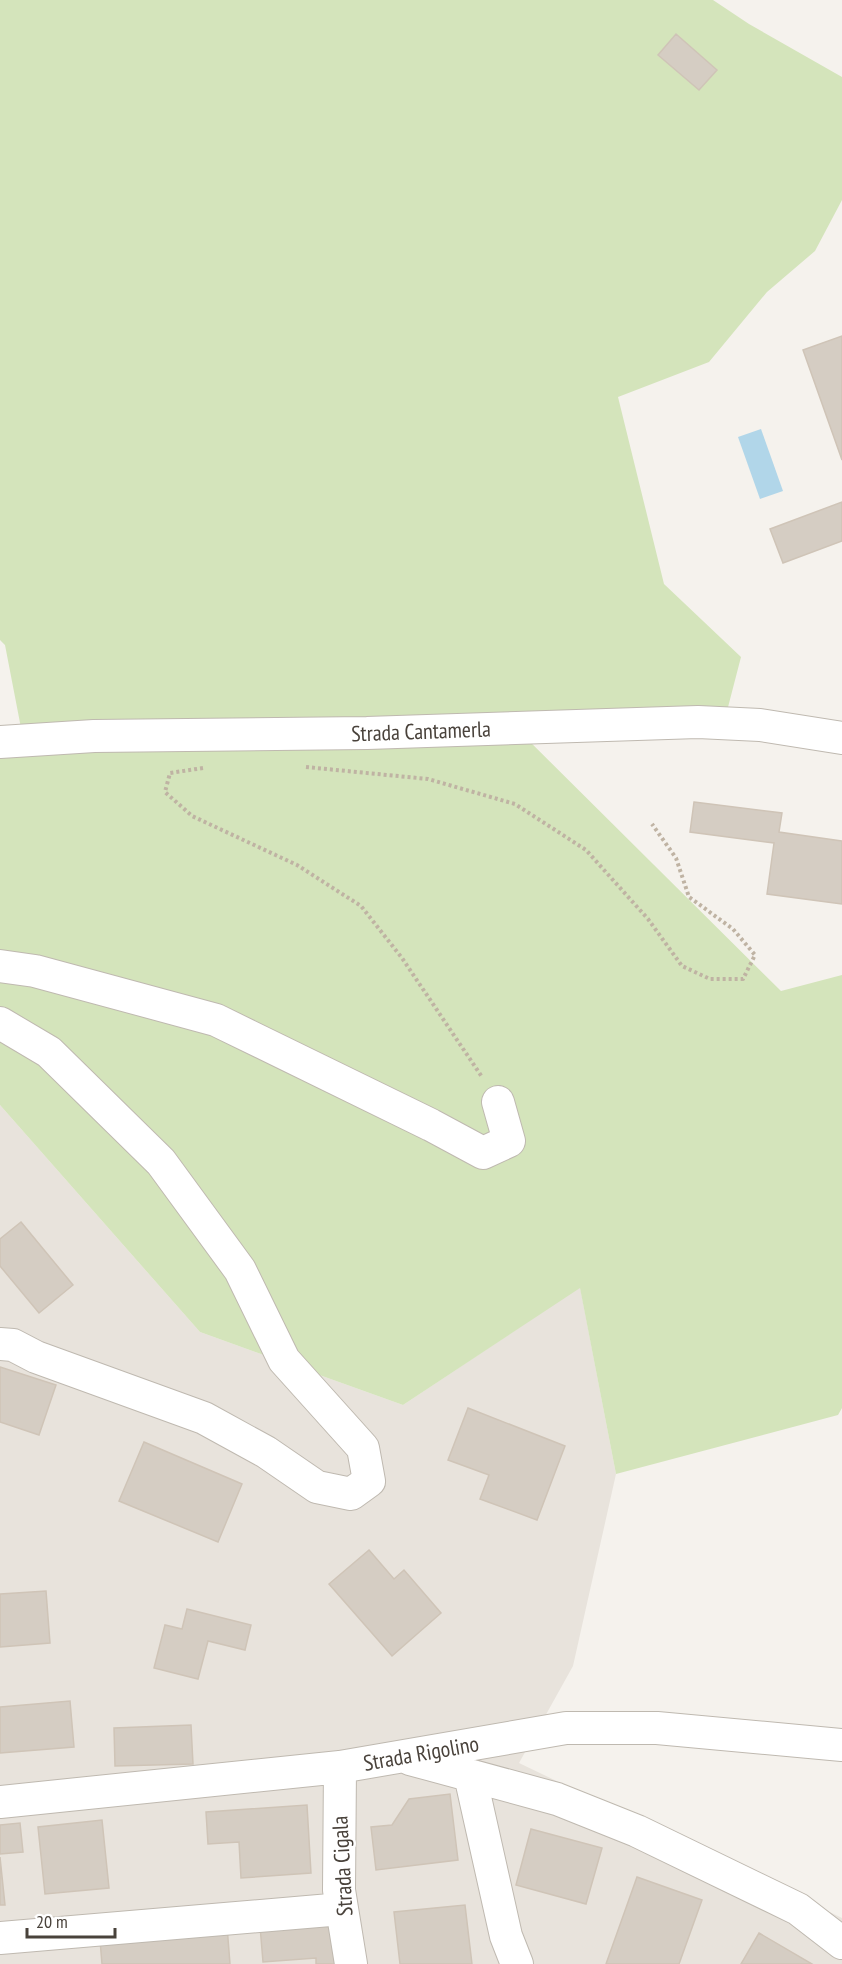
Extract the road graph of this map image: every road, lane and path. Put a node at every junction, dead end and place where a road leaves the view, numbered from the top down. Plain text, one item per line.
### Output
1 (842, 738) edge
2 (0, 742) edge
3 (299, 766) dead end
4 (211, 768) dead end
5 (652, 824) dead end
6 (0, 966) edge
7 (0, 1023) edge
8 (498, 1102) joint
9 (0, 1344) edge
10 (842, 1745) edge
11 (398, 1756) junction
12 (340, 1767) junction
13 (470, 1775) junction
14 (0, 1802) edge
15 (342, 1909) junction
16 (0, 1938) edge
17 (842, 1943) edge
18 (351, 1964) edge
19 (517, 1964) edge

1 - 2 street, Strada Cantamerla
3 - 5 path
4 - 8 path
6 - 8 street
7 - 9 street
10 - 11 street, Strada Rigolino
11 - 12 street, Strada Rigolino
11 - 13 street
12 - 14 street, Strada Rigolino
12 - 15 street, Strada Cigala
13 - 17 street
13 - 19 street
15 - 16 street
15 - 18 street, Strada Cigala

